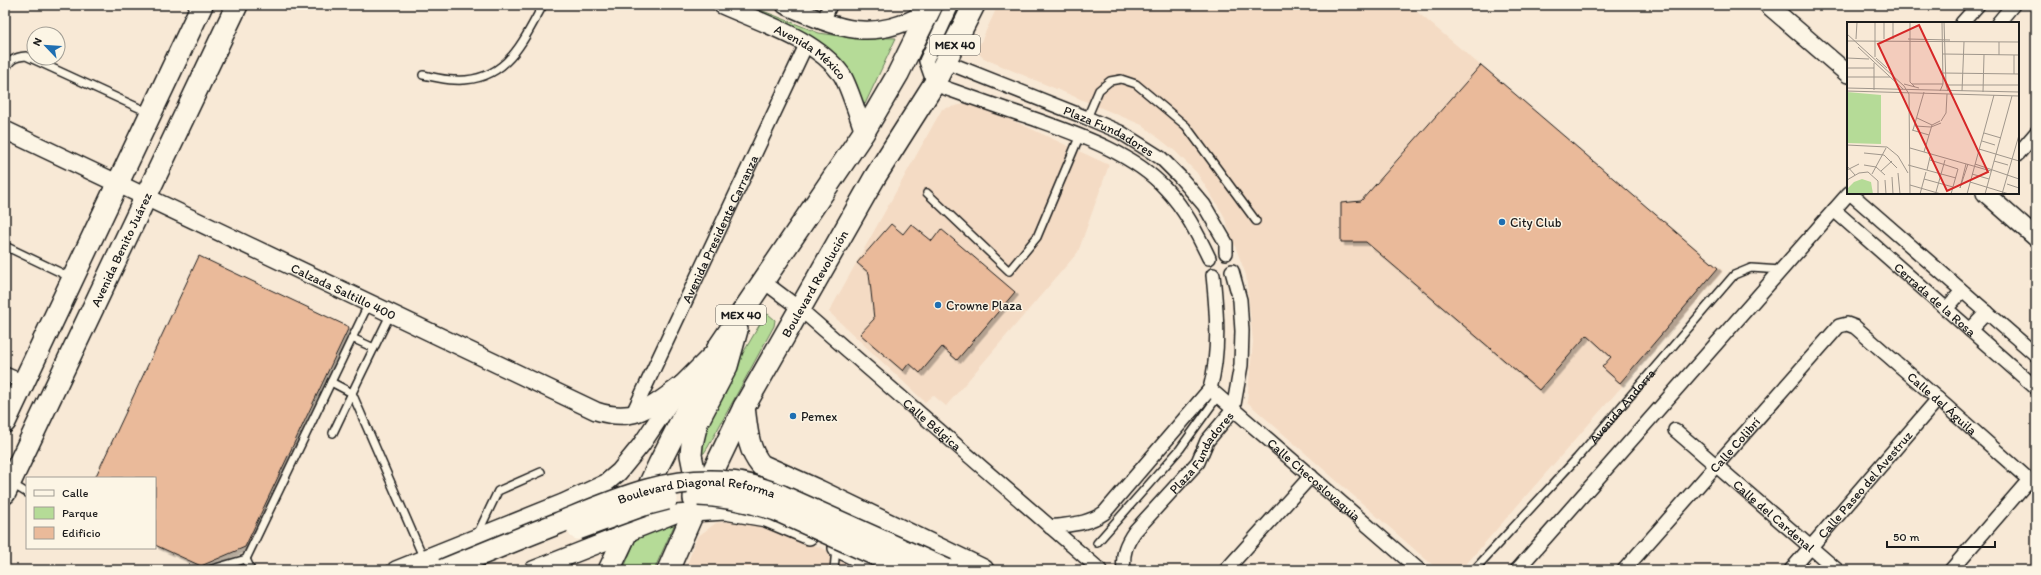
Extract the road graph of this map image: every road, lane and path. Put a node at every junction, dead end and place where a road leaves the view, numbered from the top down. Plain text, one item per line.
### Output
1 (202, 5) edge
2 (237, 5) edge
3 (543, 5) edge
4 (722, 5) edge
5 (785, 5) edge
6 (830, 5) edge
7 (952, 5) edge
8 (974, 5) edge
9 (1768, 5) edge
10 (1978, 5) edge
11 (2013, 5) edge
12 (931, 7) edge
13 (823, 22) junction
14 (1963, 22) edge
15 (1999, 22) edge
16 (807, 43) junction
17 (946, 62) junction
18 (5, 70) edge
19 (1847, 73) edge
20 (423, 75) dead end
21 (934, 84) junction
22 (151, 114) junction
23 (1087, 118) junction
24 (5, 130) edge
25 (864, 132) junction
26 (2036, 133) edge
27 (1080, 135) junction
28 (2019, 153) edge
29 (118, 184) junction
30 (927, 193) dead end
31 (1848, 194) edge
32 (1850, 194) edge
33 (1986, 194) edge
34 (146, 197) junction
35 (1834, 210) junction
36 (1256, 221) dead end
37 (2036, 238) edge
38 (5, 246) edge
39 (1226, 253) junction
40 (1209, 258) junction
41 (1781, 270) junction
42 (1232, 271) junction
43 (1213, 275) junction
44 (73, 279) junction
45 (763, 281) junction
46 (1962, 291) junction
47 (369, 303) junction
48 (800, 309) junction
49 (1946, 309) junction
50 (1987, 312) junction
51 (391, 313) junction
52 (740, 316) junction
53 (1847, 324) joint
54 (1970, 330) junction
55 (352, 338) junction
56 (374, 348) junction
57 (718, 348) junction
58 (2036, 355) edge
59 (5, 374) edge
60 (24, 382) junction
61 (331, 382) junction
62 (682, 384) junction
63 (2036, 388) edge
64 (352, 393) junction
65 (1214, 393) junction
66 (1938, 398) junction
67 (744, 407) junction
68 (1233, 410) junction
69 (632, 415) junction
70 (5, 422) edge
71 (1675, 430) dead end
72 (333, 433) dead end
73 (1716, 465) junction
74 (542, 472) dead end
75 (1311, 476) junction
76 (790, 478) junction
77 (2032, 483) edge
78 (14, 489) edge
79 (819, 490) junction
80 (563, 503) junction
81 (693, 513) junction
82 (766, 518) junction
83 (1050, 527) junction
84 (796, 530) junction
85 (626, 533) junction
86 (475, 539) junction
87 (1097, 543) dead end
88 (1811, 547) junction
89 (836, 548) junction
90 (565, 556) junction
91 (246, 559) junction
92 (424, 559) junction
93 (209, 570) edge
94 (251, 570) edge
95 (396, 570) edge
96 (443, 570) edge
97 (479, 570) edge
98 (533, 570) edge
99 (610, 570) edge
100 (668, 570) edge
101 (834, 570) edge
102 (882, 570) edge
103 (909, 570) edge
104 (946, 570) edge
105 (983, 570) edge
106 (1100, 570) edge
107 (1124, 570) edge
108 (1226, 570) edge
109 (1419, 570) edge
110 (1474, 570) edge
111 (1517, 570) edge
112 (1624, 570) edge
113 (1791, 570) edge
114 (1837, 570) edge
115 (1951, 570) edge

1 - 22 main road
2 - 34 main road, Avenida Benito Juárez
3 - 20 lane
4 - 16 street, Avenida México
5 - 13 street
6 - 13 street
7 - 21 street
8 - 17 main road, Boulevard Revolución / MEX 40
9 - 19 street
10 - 14 street
11 - 15 street
12 - 13 street
12 - 25 main road, MEX 40
16 - 25 street, Avenida México
16 - 69 street, Avenida Presidente Carranza
17 - 21 main road, Boulevard Revolución / MEX 40
17 - 23 street, Plaza Fundadores
18 - 22 lane
21 - 27 street, Plaza Fundadores
21 - 48 main road, Boulevard Revolución / MEX 40
22 - 29 main road
23 - 27 street
23 - 36 lane
23 - 39 street, Plaza Fundadores
24 - 29 street, Calzada Saltillo 400
25 - 45 main road, MEX 40
26 - 28 street
27 - 30 lane
27 - 40 street, Plaza Fundadores
29 - 34 street, Calzada Saltillo 400
29 - 44 main road
31 - 35 street
32 - 46 street, Cerrada de la Rosa
33 - 37 street
34 - 47 street, Calzada Saltillo 400
34 - 78 main road, Avenida Benito Juárez
35 - 41 street
35 - 49 street, Cerrada de la Rosa
38 - 44 lane
39 - 40 street
39 - 42 street
40 - 43 street
41 - 110 lane, Avenida Andorra
41 - 111 street
42 - 43 street
42 - 68 street, Plaza Fundadores
43 - 65 street
44 - 60 main road
45 - 48 street, Calle Bélgica
45 - 52 main road, MEX 40
46 - 49 street
46 - 50 street, Cerrada de la Rosa
47 - 51 street, Calzada Saltillo 400
47 - 55 lane
48 - 67 main road, Boulevard Revolución / MEX 40
48 - 83 street, Calle Bélgica
49 - 54 street, Cerrada de la Rosa
50 - 54 street
50 - 58 street, Cerrada de la Rosa
51 - 56 lane
51 - 69 street, Calzada Saltillo 400
52 - 57 main road, MEX 40
52 - 81 main road
53 - 66 street, Calle del Águila
53 - 73 street, Calle Colibrí
54 - 63 street, Cerrada de la Rosa
55 - 56 lane
55 - 61 lane
56 - 64 lane
57 - 62 street
57 - 85 main road, MEX 40
59 - 60 street
60 - 70 main road
61 - 64 lane
61 - 91 lane
62 - 69 street, Calzada Saltillo 400
62 - 80 street
64 - 72 lane
64 - 92 lane
65 - 68 street, Calle Checoslovaquia
65 - 83 street
65 - 87 lane
66 - 77 street, Calle del Águila
66 - 88 street, Calle Paseo del Avestruz
67 - 76 main road
67 - 81 main road, Boulevard Revolución / MEX 40
68 - 75 street, Calle Checoslovaquia
68 - 107 street, Plaza Fundadores
71 - 73 street, Calle del Cardenal
73 - 88 street, Calle del Cardenal
73 - 112 street, Calle Colibrí
74 - 86 lane
75 - 108 street
75 - 109 street, Calle Checoslovaquia
76 - 79 main road
76 - 82 main road
77 - 115 street
79 - 84 main road
79 - 105 main road
80 - 86 street
80 - 90 street
81 - 82 street
81 - 85 street
81 - 100 main road, Boulevard Revolución / MEX 40
82 - 84 street
83 - 106 street, Calle Bélgica
84 - 89 street
85 - 90 street
85 - 99 main road, MEX 40
86 - 92 street
88 - 113 street, Calle Paseo del Avestruz
88 - 114 street, Calle del Cardenal
89 - 101 lane
89 - 102 street
90 - 98 street
91 - 93 lane
91 - 94 lane
92 - 95 street
96 - 104 main road, Boulevard Diagonal Reforma, bridge
97 - 103 main road, Boulevard Diagonal Reforma, bridge

